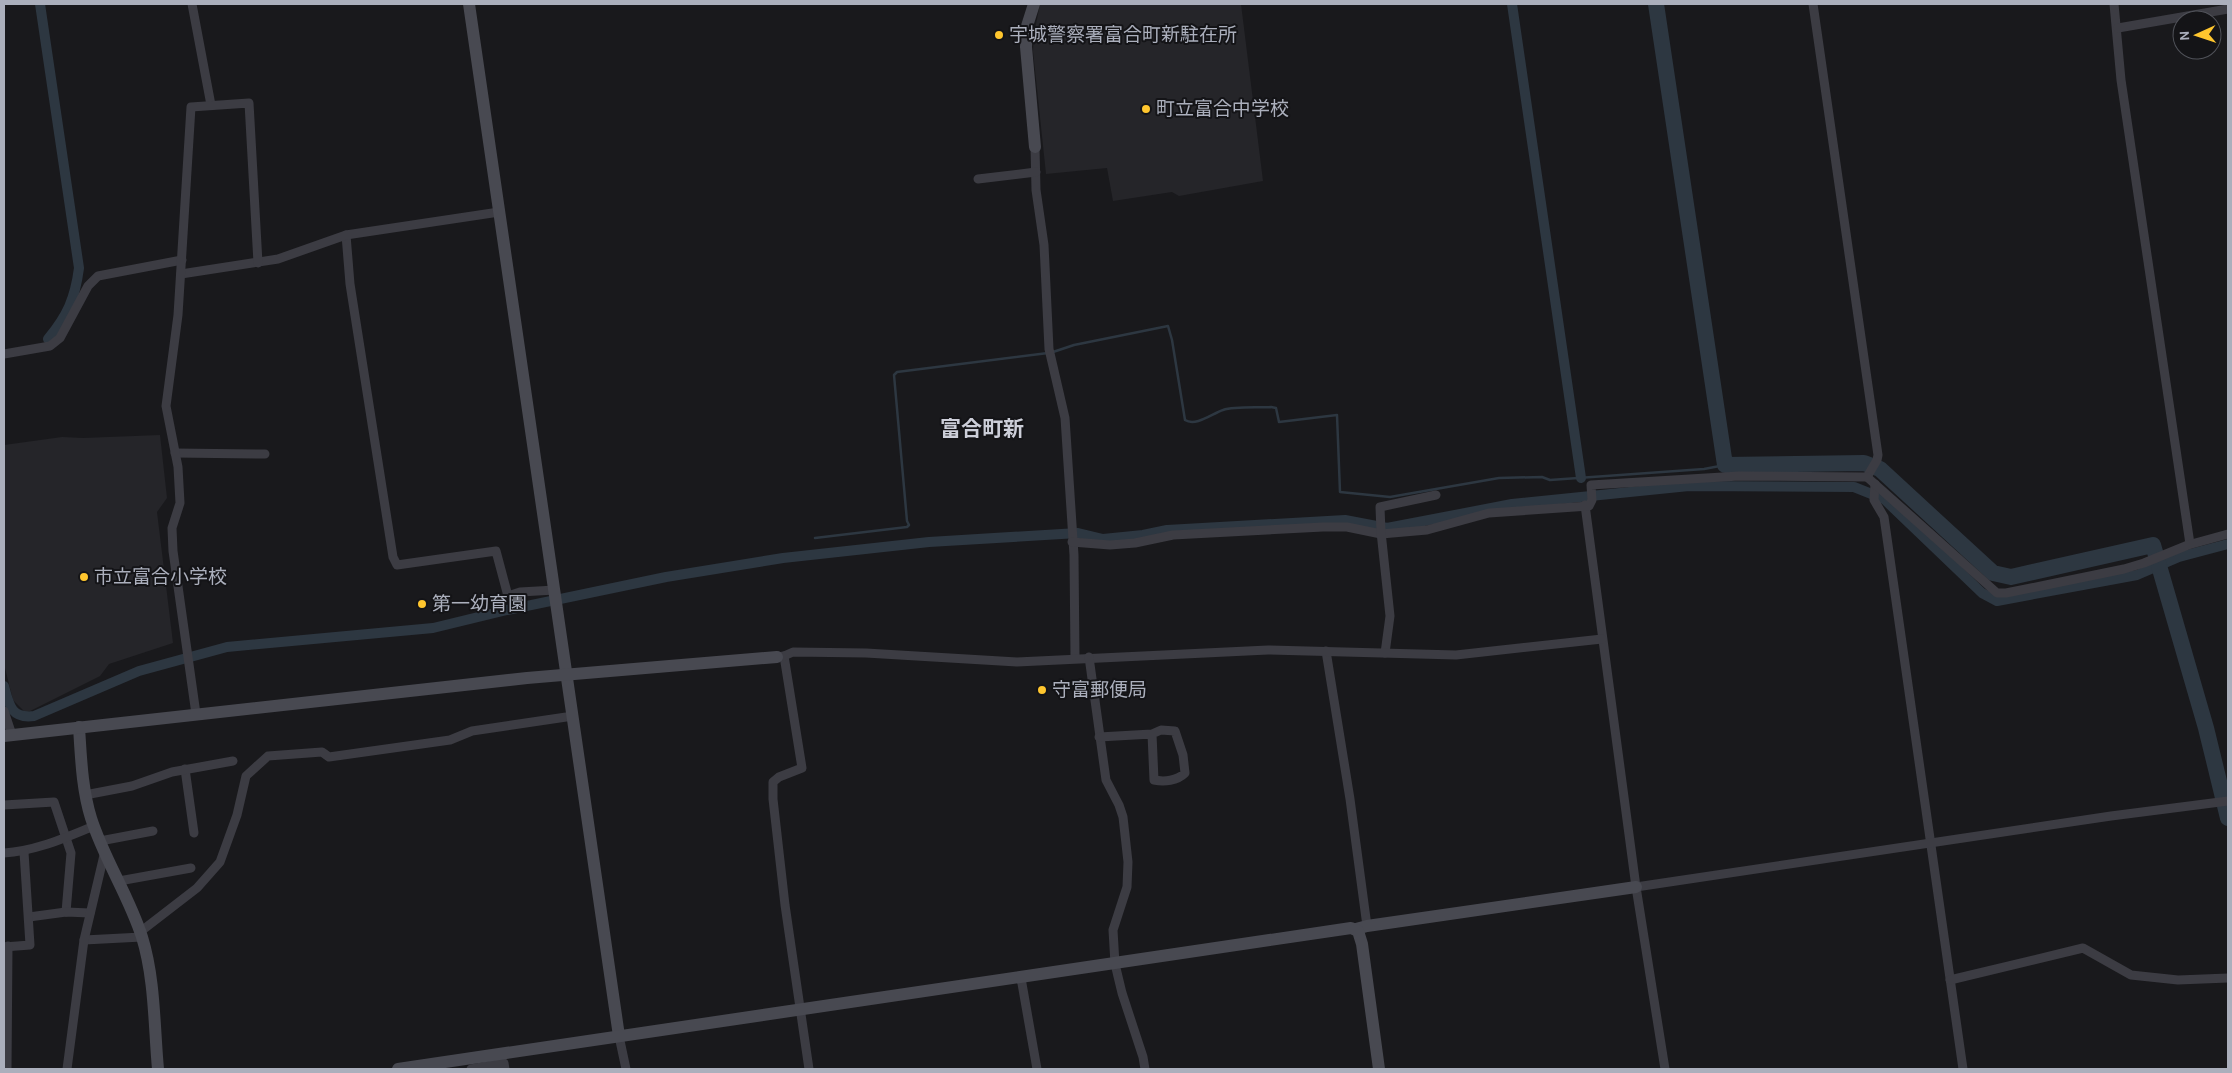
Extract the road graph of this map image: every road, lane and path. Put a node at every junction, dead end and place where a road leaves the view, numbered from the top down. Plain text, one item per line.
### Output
1 (192, 4) edge
2 (468, 4) edge
3 (1034, 4) edge
4 (1812, 4) edge
5 (2114, 4) edge
6 (2228, 9) edge
7 (2118, 28) junction
8 (211, 105) junction
9 (1035, 147) joint
10 (1036, 172) junction
11 (978, 179) dead end
12 (499, 212) junction
13 (346, 235) junction
14 (182, 260) junction
15 (258, 263) junction
16 (181, 274) junction
17 (4, 354) edge
18 (175, 453) junction
19 (265, 454) dead end
20 (1868, 475) junction
21 (1874, 486) junction
22 (1436, 495) dead end
23 (1589, 499) junction
24 (1381, 533) junction
25 (2228, 534) edge
26 (1072, 536) junction
27 (2190, 544) junction
28 (555, 591) junction
29 (1602, 638) junction
30 (1326, 651) junction
31 (1385, 653) junction
32 (781, 656) junction
33 (1089, 657) junction
34 (1074, 658) junction
35 (567, 675) junction
36 (4, 711) edge
37 (196, 714) junction
38 (573, 716) junction
39 (79, 727) junction
40 (1152, 734) junction
41 (8, 735) edge
42 (1099, 737) junction
43 (233, 761) dead end
44 (185, 769) junction
45 (85, 795) junction
46 (2228, 801) edge
47 (4, 805) edge
48 (94, 826) junction
49 (152, 831) dead end
50 (194, 832) dead end
51 (65, 838) junction
52 (1931, 843) junction
53 (102, 846) junction
54 (24, 852) junction
55 (4, 853) edge
56 (190, 868) dead end
57 (119, 881) junction
58 (1636, 887) junction
59 (66, 912) junction
60 (90, 913) junction
61 (29, 916) junction
62 (1361, 927) junction
63 (141, 935) junction
64 (84, 940) junction
65 (6, 946) edge
66 (1115, 964) junction
67 (2228, 978) edge
68 (1013, 979) junction
69 (1950, 980) junction
70 (800, 1010) junction
71 (6, 1014) edge
72 (619, 1036) junction
73 (449, 1066) edge
74 (5, 1069) edge
75 (67, 1069) edge
76 (158, 1069) edge
77 (398, 1069) edge
78 (471, 1069) edge
79 (505, 1069) edge
80 (626, 1069) edge
81 (809, 1069) edge
82 (1037, 1069) edge
83 (1145, 1069) edge
84 (1379, 1069) edge
85 (1665, 1069) edge
86 (1963, 1069) edge

1 - 8 street
2 - 12 street
3 - 9 street
4 - 20 street
5 - 7 street
6 - 7 street
7 - 27 street
8 - 14 street
8 - 15 street
9 - 10 street
10 - 11 street
10 - 26 street
12 - 13 street
12 - 28 street
13 - 15 street
13 - 28 street
14 - 16 street
14 - 17 street
15 - 16 street
16 - 18 street
18 - 19 street
18 - 37 street
20 - 21 street
20 - 23 street
21 - 27 street
21 - 52 street
22 - 24 street
23 - 24 street
23 - 29 street
24 - 26 street
24 - 31 street
25 - 27 street
26 - 34 street
28 - 35 street
29 - 31 street
29 - 58 street
30 - 31 street
30 - 33 street
30 - 62 street
32 - 34 street
32 - 35 street
32 - 70 street
33 - 34 street
33 - 42 street
35 - 37 street
35 - 38 street
36 - 41 street
37 - 39 street
38 - 63 street
38 - 72 street
39 - 41 street
39 - 45 street
40 - 40 street
40 - 42 street
42 - 66 street
43 - 44 street
44 - 45 street
44 - 50 street
45 - 48 street
46 - 52 street
47 - 51 street
48 - 51 street
48 - 53 street
49 - 53 street
51 - 54 street
51 - 59 street
52 - 58 street
52 - 69 street
53 - 57 street
53 - 60 street
54 - 55 street
54 - 61 street
56 - 57 street
57 - 63 street
58 - 62 street
58 - 85 street
59 - 60 street
59 - 61 street
60 - 64 street
61 - 65 street
62 - 66 street
62 - 84 street
63 - 64 street
63 - 76 street
64 - 75 street
65 - 71 street
66 - 68 street
66 - 83 street
67 - 69 street
68 - 70 street
68 - 82 street
69 - 86 street
70 - 72 street
70 - 81 street
71 - 74 street
72 - 73 street
72 - 80 street
73 - 77 street
78 - 79 street

